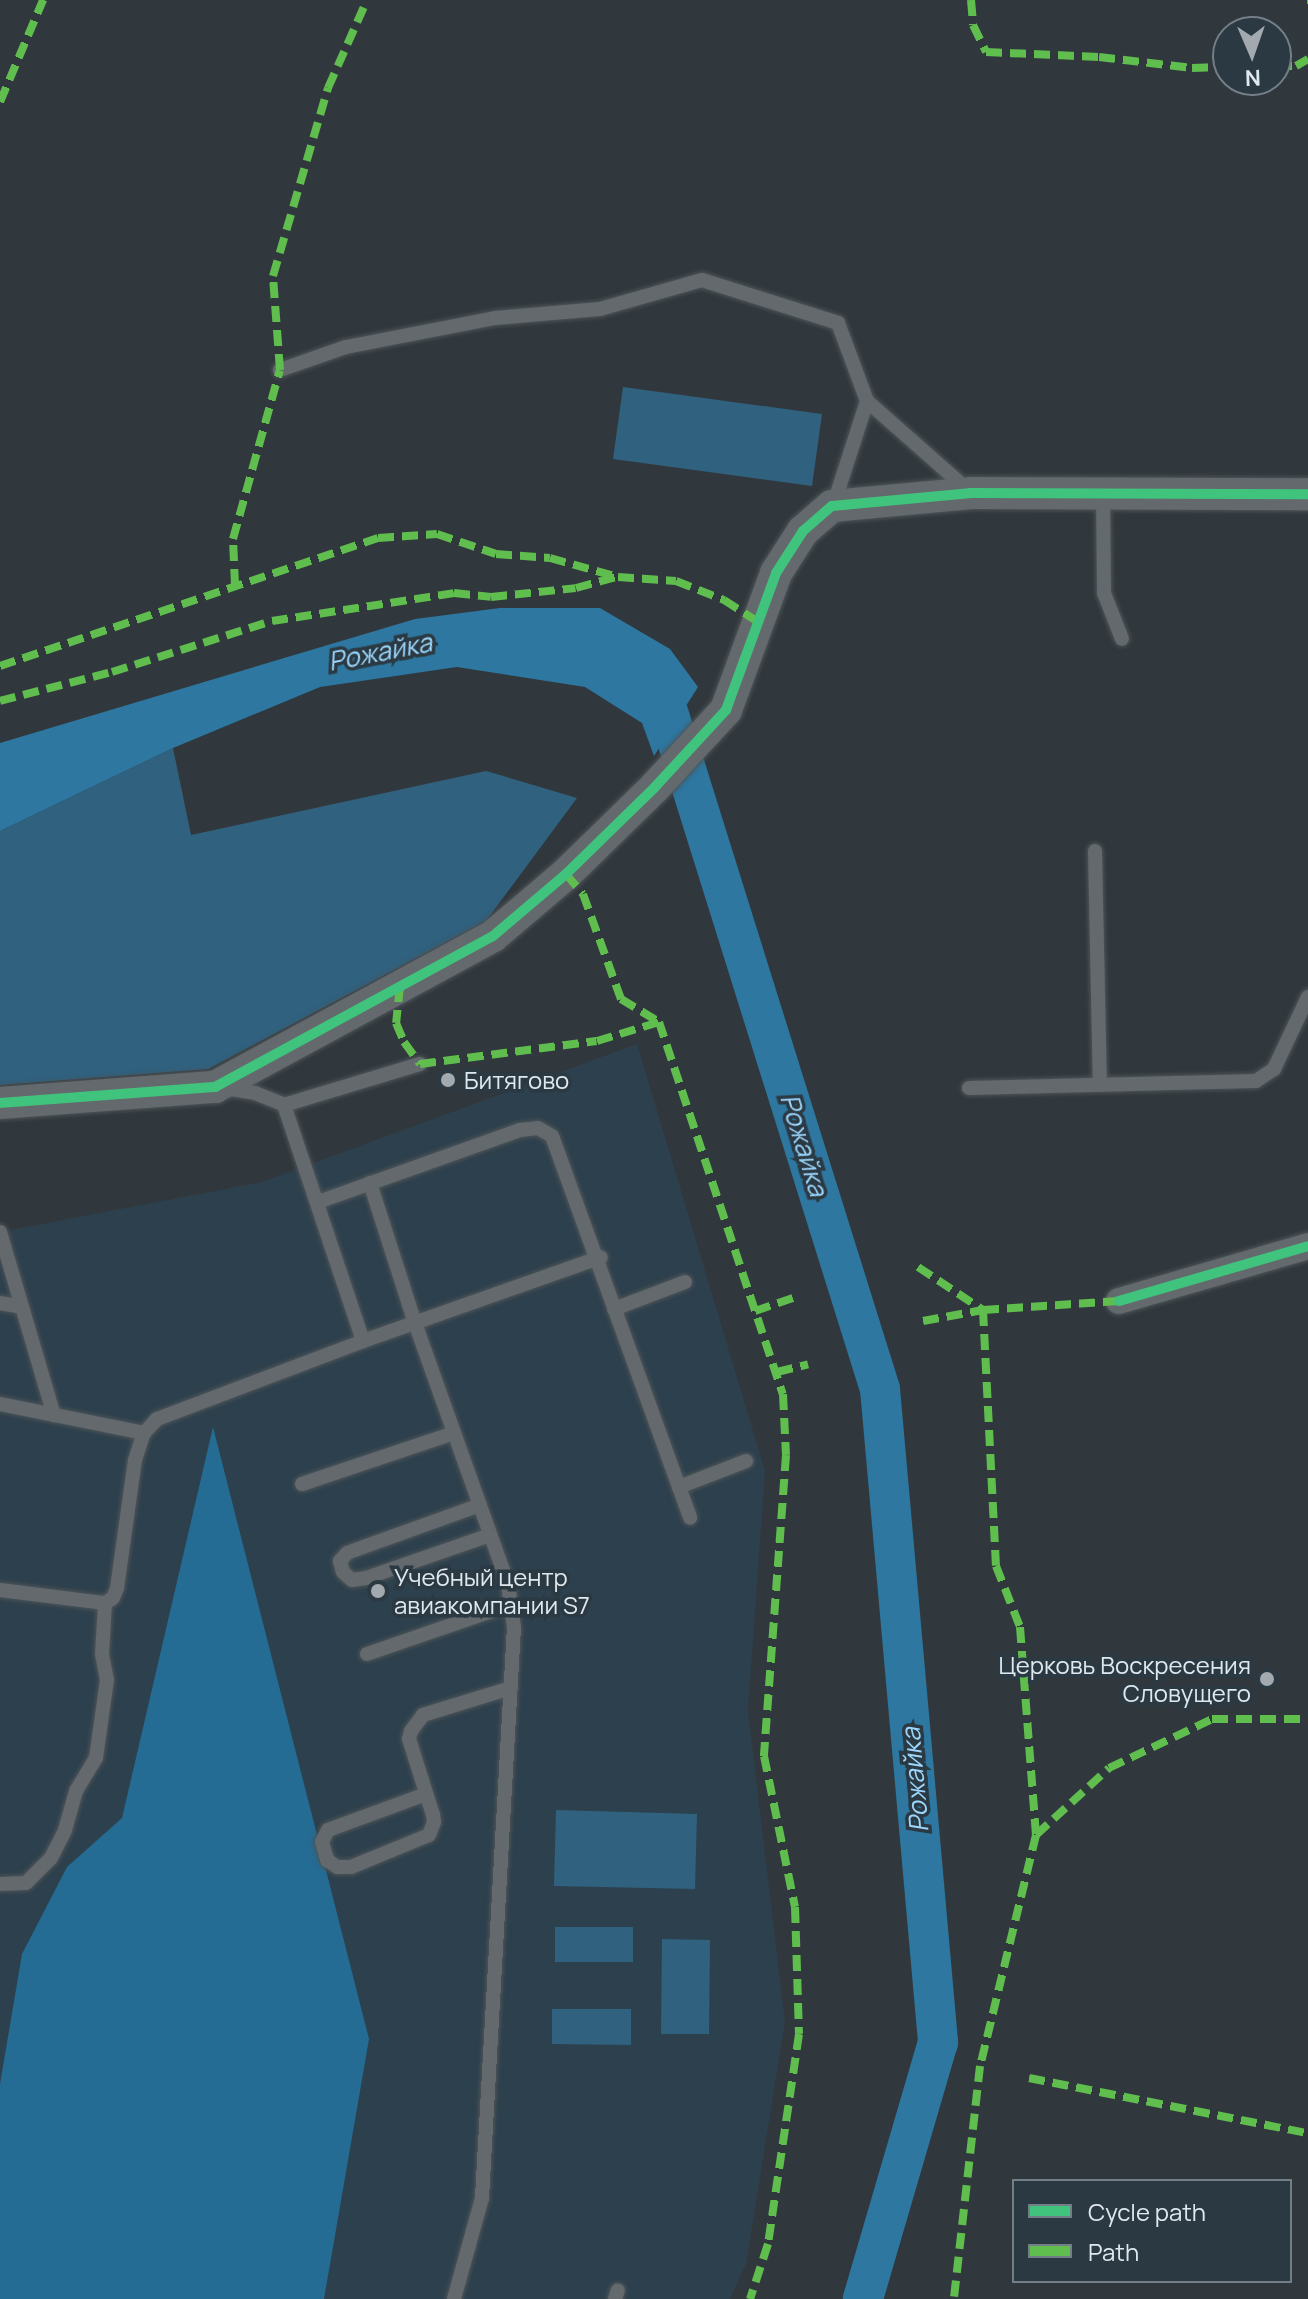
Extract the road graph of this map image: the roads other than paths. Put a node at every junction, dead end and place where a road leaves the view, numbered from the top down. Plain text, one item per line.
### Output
1 (280, 370) dead end
2 (867, 401) junction
3 (971, 493) junction
4 (1103, 493) junction
5 (1308, 494) edge
6 (832, 506) junction
7 (1122, 639) dead end
8 (1095, 851) dead end
9 (1308, 997) edge
10 (420, 1064) dead end
11 (1100, 1085) junction
12 (215, 1087) junction
13 (969, 1088) dead end
14 (0, 1103) edge
15 (284, 1105) junction
16 (370, 1183) junction
17 (318, 1202) junction
18 (0, 1232) edge
19 (1308, 1246) edge
20 (598, 1258) junction
21 (685, 1282) dead end
22 (1119, 1301) dead end
23 (0, 1303) edge
24 (22, 1307) junction
25 (614, 1309) junction
26 (415, 1323) junction
27 (363, 1341) junction
28 (0, 1404) edge
29 (54, 1415) junction
30 (144, 1433) junction
31 (454, 1433) junction
32 (746, 1461) dead end
33 (302, 1484) dead end
34 (679, 1487) junction
35 (480, 1505) junction
36 (690, 1518) dead end
37 (490, 1535) junction
38 (0, 1590) edge
39 (105, 1603) junction
40 (512, 1604) junction
41 (367, 1654) dead end
42 (511, 1688) junction
43 (426, 1794) junction
44 (0, 1884) edge
45 (454, 2299) edge

1 - 2 lane
2 - 3 lane
2 - 6 lane
3 - 4 street
3 - 6 street
4 - 5 street
4 - 7 lane
6 - 12 street
8 - 11 lane
9 - 11 lane
10 - 15 lane
11 - 13 lane
12 - 14 street
12 - 15 lane
15 - 17 lane
16 - 17 lane
16 - 20 lane
16 - 26 lane
17 - 27 lane
18 - 24 lane
19 - 22 street
20 - 25 lane
20 - 26 lane
21 - 25 lane
23 - 24 lane
24 - 29 lane
25 - 34 lane
26 - 27 lane
26 - 31 lane
27 - 30 lane
28 - 29 lane
29 - 30 lane
30 - 39 lane
31 - 33 lane
31 - 35 lane
32 - 34 lane
34 - 36 lane
35 - 37 lane
35 - 37 lane
37 - 40 lane
38 - 39 lane
39 - 44 lane
40 - 41 lane
40 - 42 lane
42 - 43 lane
42 - 45 lane
43 - 43 lane

